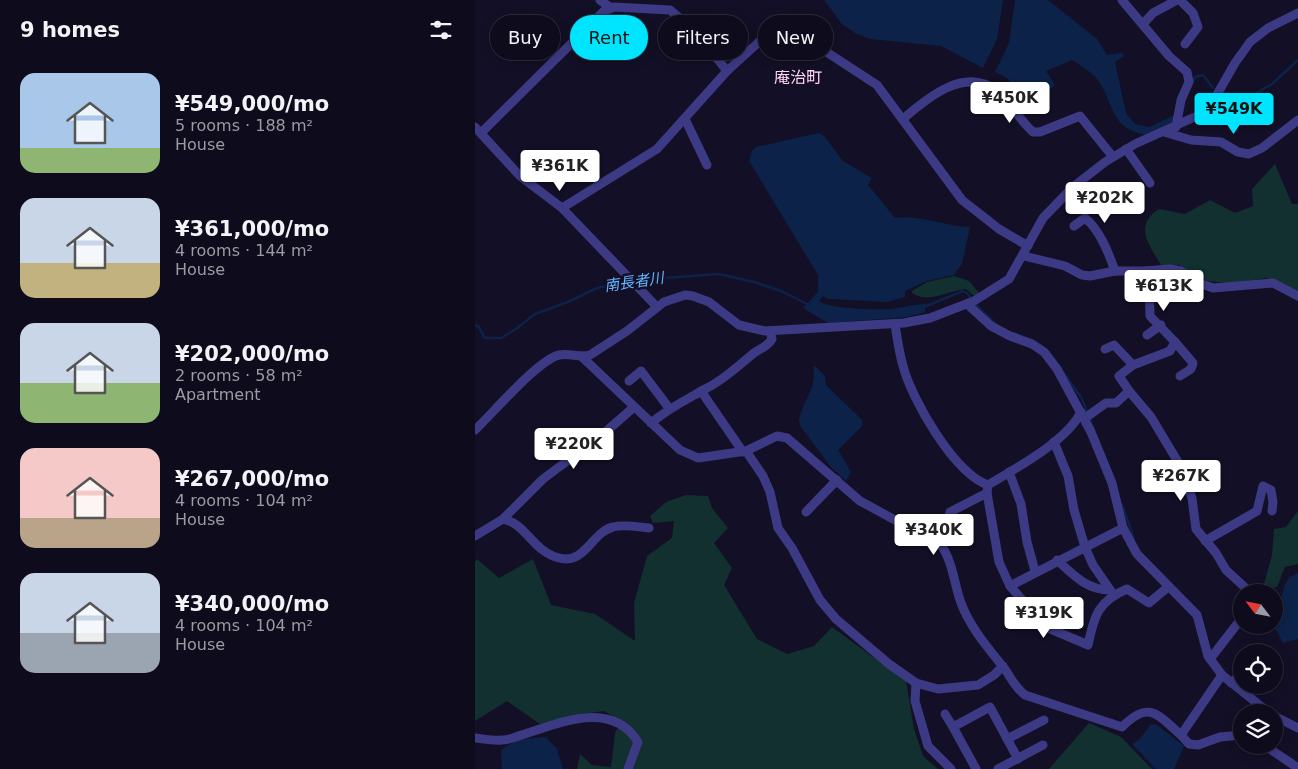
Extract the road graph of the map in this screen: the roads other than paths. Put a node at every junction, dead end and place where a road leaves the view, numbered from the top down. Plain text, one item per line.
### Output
1 (600, 0) edge
2 (1122, 0) edge
3 (1173, 1) edge
4 (611, 8) junction
5 (1298, 13) edge
6 (1143, 24) junction
7 (1185, 44) dead end
8 (727, 71) junction
9 (685, 119) junction
10 (903, 119) junction
11 (1298, 120) edge
12 (1176, 127) junction
13 (479, 132) edge
14 (1163, 132) junction
15 (475, 141) edge
16 (1126, 149) junction
17 (1113, 157) junction
18 (707, 165) dead end
19 (1150, 183) dead end
20 (562, 208) junction
21 (1073, 226) dead end
22 (1028, 246) junction
23 (1024, 256) junction
24 (1115, 271) junction
25 (1145, 271) junction
26 (1298, 296) edge
27 (967, 304) junction
28 (657, 307) junction
29 (895, 324) junction
30 (1161, 325) junction
31 (770, 331) junction
32 (1147, 335) dead end
33 (1175, 342) junction
34 (1105, 348) dead end
35 (581, 356) junction
36 (1133, 365) junction
37 (1180, 376) dead end
38 (629, 381) dead end
39 (701, 391) junction
40 (1129, 391) junction
41 (634, 407) junction
42 (669, 408) junction
43 (1083, 415) junction
44 (651, 423) junction
45 (475, 430) edge
46 (1054, 442) junction
47 (744, 451) junction
48 (1009, 472) junction
49 (837, 480) junction
50 (987, 489) junction
51 (1272, 511) dead end
52 (806, 512) dead end
53 (503, 519) junction
54 (649, 528) dead end
55 (1123, 528) junction
56 (475, 536) edge
57 (1205, 541) junction
58 (941, 545) junction
59 (1085, 547) junction
60 (1057, 560) junction
61 (1035, 572) junction
62 (1241, 584) edge
63 (1010, 586) junction
64 (1169, 587) junction
65 (1111, 592) junction
66 (1233, 629) edge
67 (1210, 659) junction
68 (1003, 666) junction
69 (1222, 676) junction
70 (916, 683) junction
71 (1231, 683) joint
72 (1258, 704) edge
73 (945, 714) dead end
74 (1044, 720) dead end
75 (1283, 720) edge
76 (953, 727) junction
77 (1298, 728) edge
78 (1181, 735) junction
79 (1233, 735) edge
80 (475, 738) edge
81 (1007, 739) junction
82 (1043, 745) dead end
83 (1277, 754) edge
84 (1018, 758) junction
85 (1298, 768) edge
86 (628, 769) edge
87 (951, 769) edge
88 (976, 769) edge
89 (998, 769) edge

1 - 4 street
2 - 6 street
3 - 6 street
3 - 7 street
4 - 8 street
4 - 13 street
5 - 12 street
6 - 12 street
8 - 9 street
8 - 10 street
9 - 18 street
9 - 20 street
10 - 17 street
10 - 22 street
11 - 14 street
12 - 14 street
13 - 15 street
13 - 20 street
14 - 16 street
16 - 17 street
16 - 19 street
17 - 22 street
20 - 28 street
21 - 24 street
22 - 23 street
23 - 24 street
23 - 27 street
24 - 25 street
25 - 26 street
25 - 30 street
27 - 29 street
27 - 43 street
28 - 31 street
28 - 35 street
29 - 31 street
29 - 50 street
30 - 32 street
30 - 33 street
31 - 39 street
33 - 36 street
33 - 37 street
34 - 36 street
35 - 41 street
35 - 45 street
36 - 40 street
38 - 42 street
39 - 42 street
39 - 47 street
40 - 43 street
40 - 57 street
41 - 44 street
41 - 53 street
42 - 44 street
43 - 46 street
43 - 55 street
44 - 47 street
46 - 48 street
46 - 59 street
47 - 49 street
47 - 70 street
48 - 50 street
48 - 61 street
49 - 52 street
49 - 58 street
50 - 58 street
50 - 63 street
51 - 57 street
53 - 54 street
53 - 56 street
55 - 59 street
55 - 64 street
57 - 62 street
58 - 68 street
59 - 60 street
59 - 65 street
60 - 61 street
60 - 65 street
61 - 63 street
63 - 65 street
64 - 65 street
64 - 67 street
66 - 67 street
67 - 69 street
68 - 70 street
68 - 78 street
69 - 71 street
69 - 78 street
70 - 87 street
71 - 72 street
73 - 76 street
74 - 81 street
75 - 77 street
76 - 81 street
76 - 88 street
78 - 79 street
80 - 86 street
81 - 84 street
82 - 84 street
83 - 85 street
84 - 89 street

